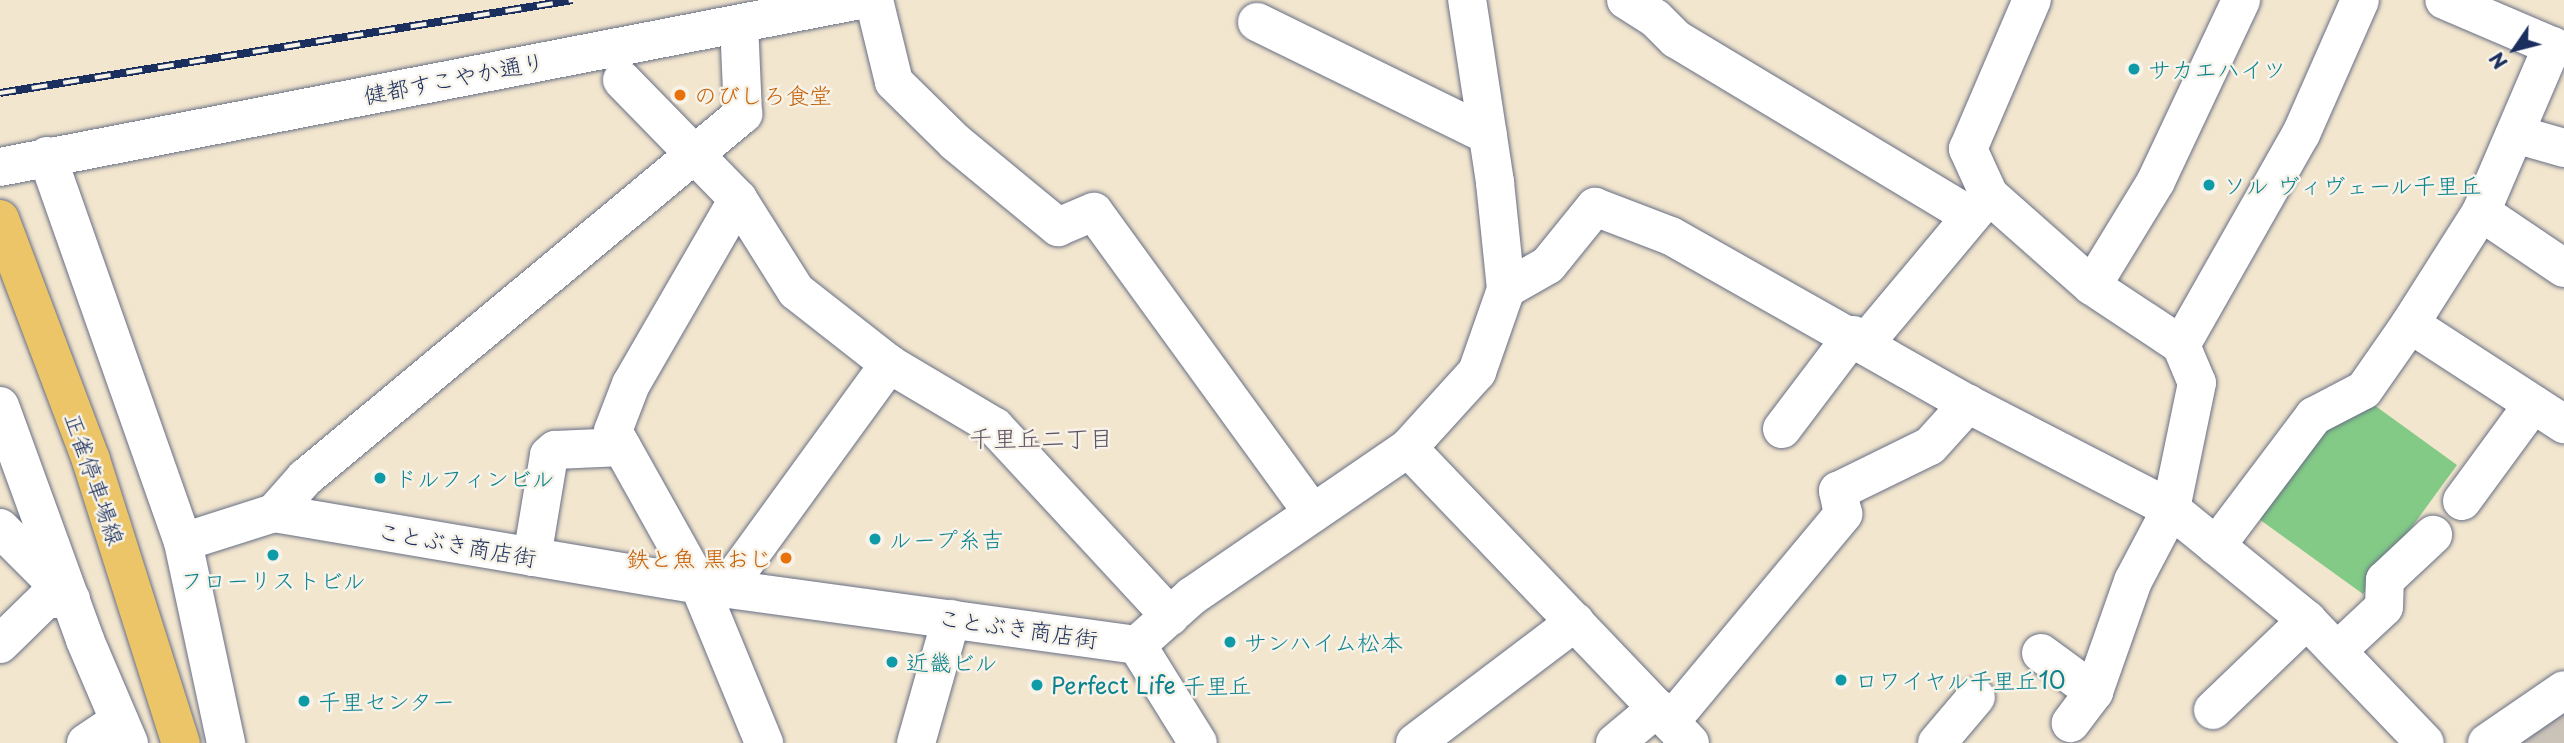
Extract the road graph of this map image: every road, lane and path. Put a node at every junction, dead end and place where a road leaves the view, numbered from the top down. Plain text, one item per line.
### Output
1 (860, 0) edge
2 (874, 0) edge
3 (1467, 0) edge
4 (1488, 0) edge
5 (1626, 0) edge
6 (2032, 0) edge
7 (2241, 0) edge
8 (2360, 0) edge
9 (2444, 0) edge
10 (1257, 22) dead end
11 (738, 24) junction
12 (622, 80) dead end
13 (2515, 134) junction
14 (1488, 135) junction
15 (2564, 148) edge
16 (695, 153) junction
17 (47, 156) junction
18 (0, 167) edge
19 (1496, 182) junction
20 (738, 199) junction
21 (1980, 206) junction
22 (2481, 212) junction
23 (0, 219) edge
24 (2564, 268) edge
25 (2092, 286) junction
26 (1506, 289) junction
27 (2410, 324) junction
28 (1860, 339) junction
29 (2181, 345) junction
30 (889, 363) junction
31 (1968, 404) junction
32 (0, 406) edge
33 (2548, 414) edge
34 (1782, 429) dead end
35 (622, 447) junction
36 (1408, 448) junction
37 (2462, 501) dead end
38 (2171, 509) junction
39 (274, 513) junction
40 (1313, 513) junction
41 (0, 528) edge
42 (2433, 535) dead end
43 (183, 542) junction
44 (2216, 546) junction
45 (532, 557) junction
46 (713, 586) junction
47 (71, 599) junction
48 (1170, 616) junction
49 (951, 619) junction
50 (2307, 620) junction
51 (1575, 622) junction
52 (0, 644) edge
53 (1137, 645) junction
54 (2337, 651) junction
55 (2041, 653) dead end
56 (2564, 690) edge
57 (2094, 692) junction
58 (1976, 697) dead end
59 (2213, 710) dead end
60 (2071, 723) dead end
61 (1673, 724) edge
62 (124, 732) edge
63 (1185, 739) edge
64 (86, 743) edge
65 (181, 743) edge
66 (226, 743) edge
67 (764, 743) edge
68 (916, 743) edge
69 (1415, 743) edge
70 (1615, 743) edge
71 (1937, 743) edge
72 (2425, 743) edge
73 (2487, 743) edge

1 - 11 street, 健都すこやか通り
2 - 40 street
3 - 14 street
4 - 19 street
5 - 21 street
6 - 21 street
7 - 25 street
8 - 29 street
9 - 13 street
10 - 14 street
11 - 16 street
11 - 17 street, 健都すこやか通り
12 - 16 street
13 - 15 street
13 - 22 street
14 - 19 street
16 - 20 street
16 - 39 street
17 - 18 street, 健都すこやか通り
17 - 43 street
19 - 26 street
20 - 30 street
20 - 35 street
21 - 25 street
21 - 28 street
22 - 24 street
22 - 27 street
23 - 65 main road, 正雀停車場線
25 - 29 street
26 - 28 street
26 - 36 street
27 - 33 street
27 - 44 street
28 - 31 street
28 - 34 street
29 - 38 street
30 - 46 street
30 - 48 street
31 - 38 street
31 - 61 street
32 - 47 street
33 - 37 street
35 - 45 street
35 - 46 street
36 - 40 street
36 - 51 street
38 - 44 street
38 - 57 street
39 - 43 street
39 - 45 street, ことぶき商店街
40 - 48 street
41 - 47 street
42 - 54 street
43 - 66 street
44 - 50 street
45 - 46 street, ことぶき商店街
46 - 49 street, ことぶき商店街
46 - 67 street
47 - 52 street
47 - 62 street
48 - 53 street
49 - 53 street, ことぶき商店街
49 - 68 street
50 - 54 street
50 - 59 street
51 - 61 street
51 - 69 street
53 - 63 street
54 - 72 street
55 - 57 street
56 - 73 street
57 - 60 street
58 - 71 street
61 - 70 street
62 - 64 street

